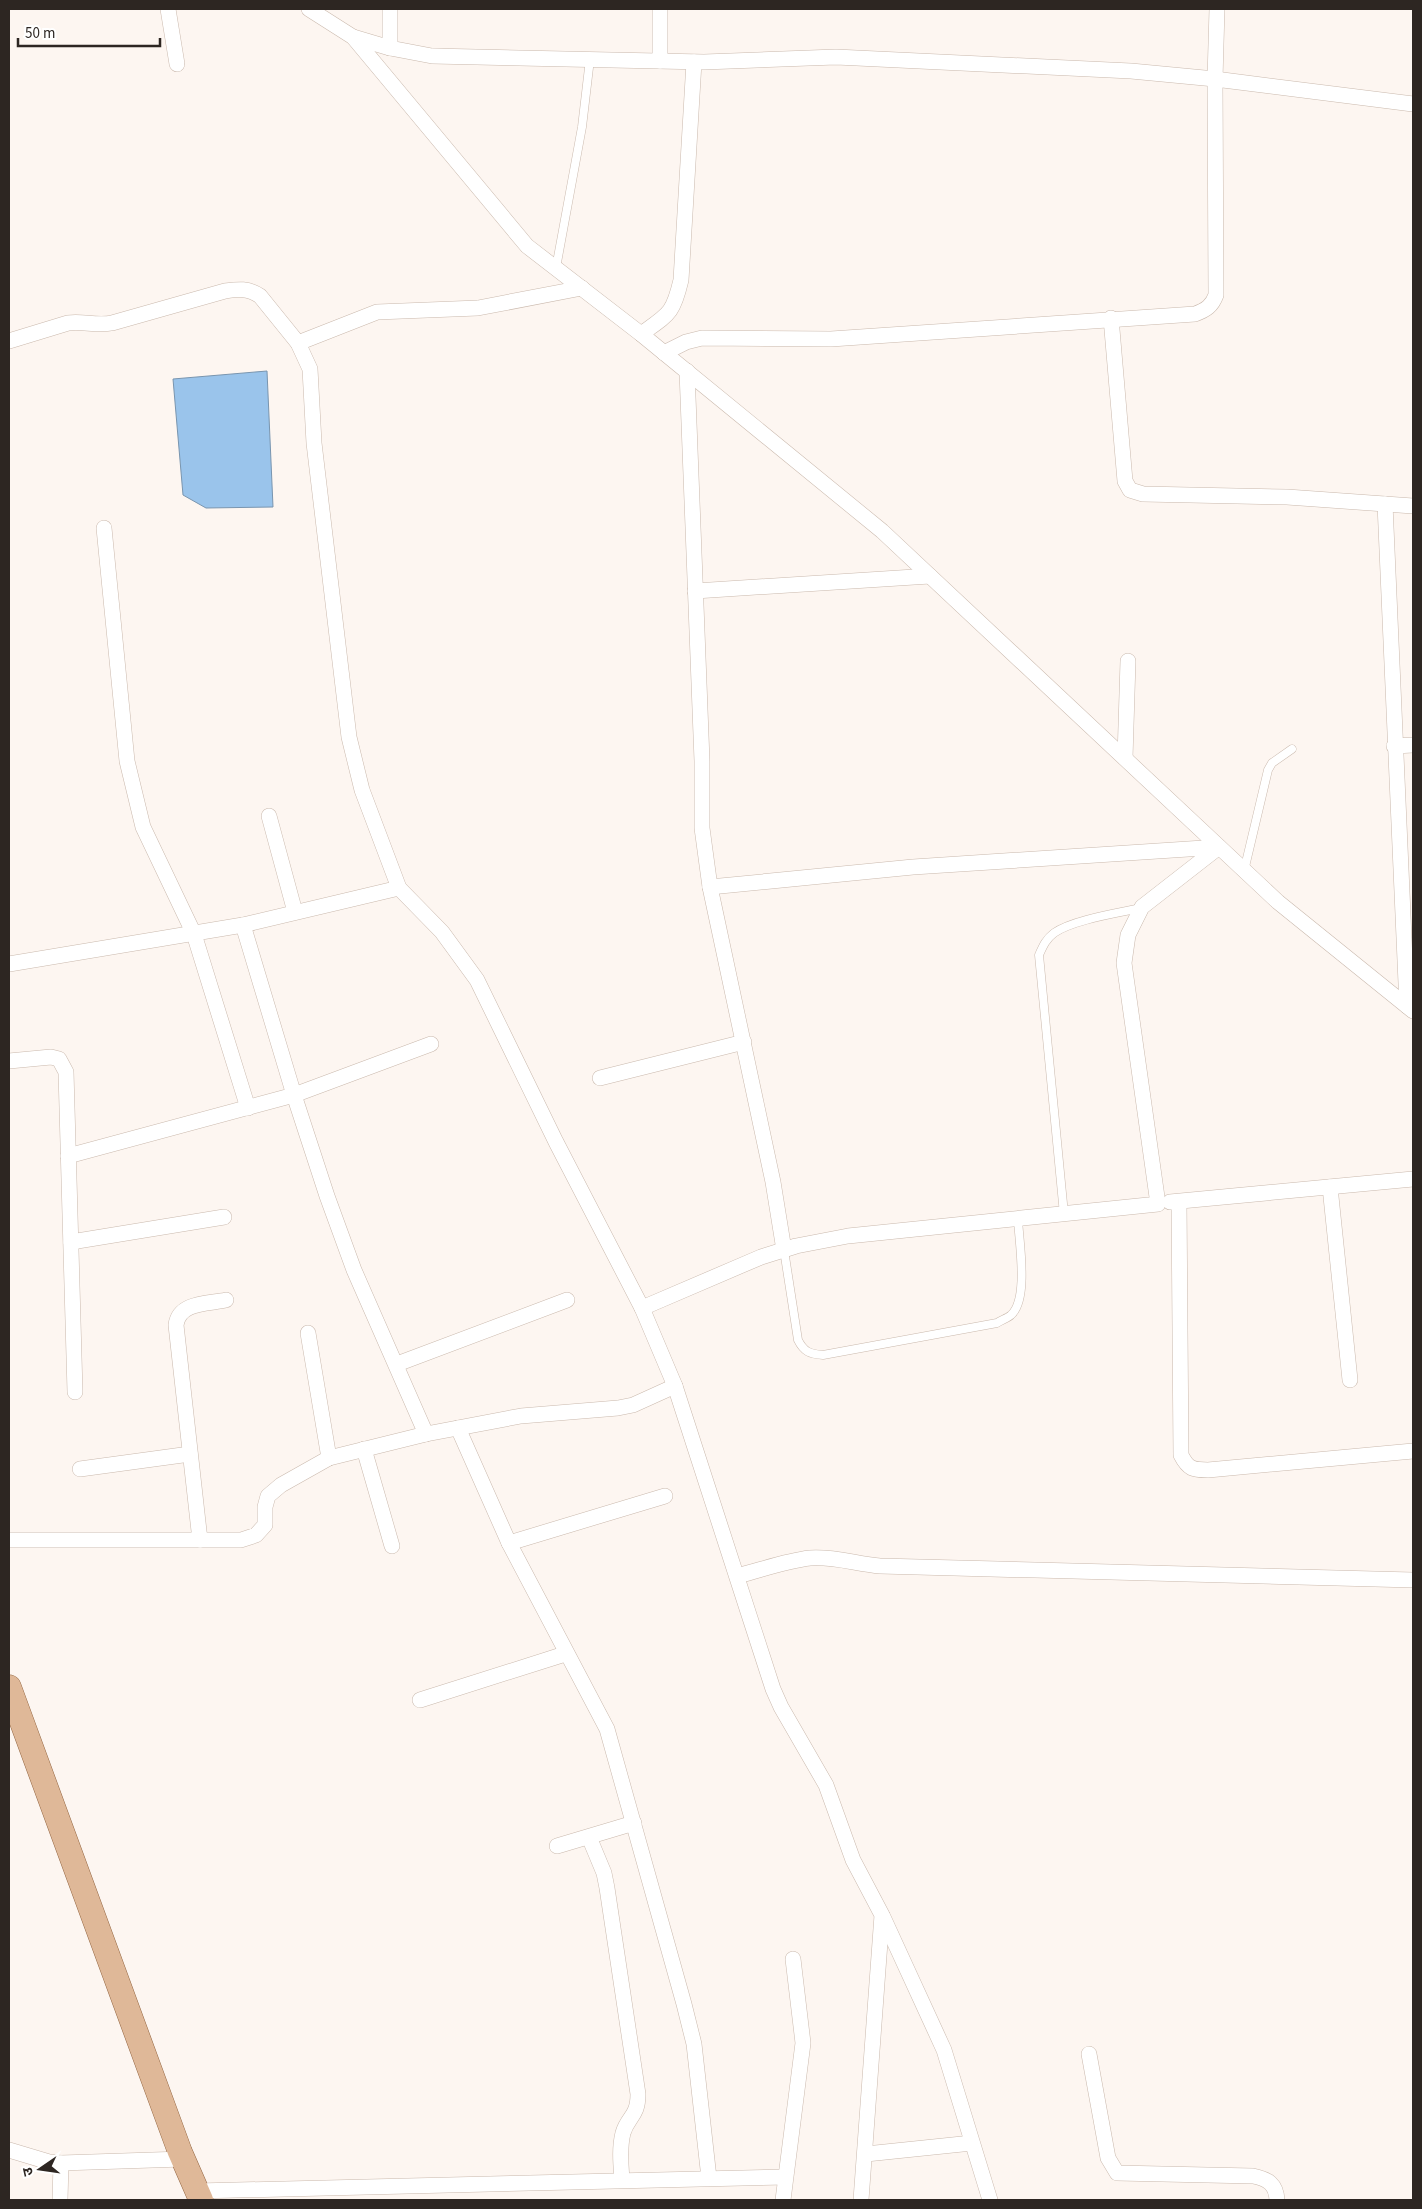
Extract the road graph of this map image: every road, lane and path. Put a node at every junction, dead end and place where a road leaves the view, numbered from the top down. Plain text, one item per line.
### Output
1 (168, 9) edge
2 (309, 9) edge
3 (390, 9) edge
4 (660, 9) edge
5 (1217, 9) edge
6 (353, 37) junction
7 (390, 48) junction
8 (590, 59) junction
9 (660, 61) junction
10 (694, 62) junction
11 (177, 64) dead end
12 (1215, 79) junction
13 (1413, 104) edge
14 (556, 268) junction
15 (582, 288) junction
16 (1111, 318) junction
17 (641, 334) junction
18 (9, 341) edge
19 (298, 343) junction
20 (664, 353) junction
21 (687, 371) junction
22 (1385, 504) junction
23 (1413, 506) edge
24 (104, 528) dead end
25 (930, 576) junction
26 (695, 591) junction
27 (1128, 661) dead end
28 (1413, 745) edge
29 (1394, 746) junction
30 (1292, 749) dead end
31 (1124, 758) junction
32 (268, 816) dead end
33 (1219, 848) junction
34 (1244, 871) junction
35 (710, 887) junction
36 (399, 888) junction
37 (1142, 907) junction
38 (295, 912) junction
39 (243, 924) junction
40 (194, 934) junction
41 (9, 964) edge
42 (1410, 1008) edge
43 (744, 1042) junction
44 (431, 1044) dead end
45 (9, 1060) edge
46 (600, 1078) dead end
47 (294, 1095) junction
48 (248, 1108) junction
49 (68, 1156) junction
50 (1413, 1179) edge
51 (1330, 1187) junction
52 (1179, 1202) junction
53 (1158, 1204) junction
54 (1064, 1214) junction
55 (224, 1217) dead end
56 (1018, 1219) junction
57 (71, 1242) junction
58 (784, 1250) junction
59 (226, 1300) dead end
60 (567, 1300) dead end
61 (642, 1308) junction
62 (308, 1333) dead end
63 (397, 1364) junction
64 (1350, 1380) dead end
65 (675, 1386) junction
66 (75, 1392) dead end
67 (458, 1428) junction
68 (426, 1434) junction
69 (364, 1449) junction
70 (1413, 1451) edge
71 (190, 1454) junction
72 (329, 1458) junction
73 (80, 1469) dead end
74 (665, 1496) dead end
75 (9, 1540) edge
76 (200, 1540) junction
77 (509, 1544) junction
78 (392, 1546) dead end
79 (737, 1576) junction
80 (1413, 1580) edge
81 (565, 1654) junction
82 (9, 1688) edge
83 (420, 1700) dead end
84 (634, 1823) junction
85 (589, 1837) junction
86 (556, 1846) dead end
87 (882, 1915) junction
88 (793, 1959) dead end
89 (1088, 2054) dead end
90 (972, 2143) junction
91 (9, 2150) edge
92 (866, 2154) junction
93 (183, 2159) junction
94 (61, 2163) junction
95 (785, 2177) junction
96 (709, 2178) junction
97 (622, 2180) junction
98 (199, 2196) edge
99 (60, 2200) edge
100 (783, 2200) edge
101 (861, 2200) edge
102 (990, 2200) edge
103 (1277, 2200) edge

1 - 11 street
2 - 6 street
3 - 7 street
4 - 9 street
5 - 12 street
6 - 7 street
6 - 14 street
7 - 8 street
8 - 9 street
8 - 14 lane
9 - 10 street
10 - 12 street
10 - 17 street
12 - 13 street
12 - 16 street
14 - 15 street
15 - 17 street
15 - 19 street
16 - 20 street
16 - 22 street
17 - 20 street
18 - 19 street
19 - 36 street
20 - 21 street
21 - 25 street
21 - 26 street
22 - 23 street
22 - 29 street
24 - 40 street
25 - 26 street
25 - 31 street
26 - 35 street
27 - 31 street
28 - 29 street
29 - 42 street
30 - 34 lane
31 - 33 street
32 - 38 street
33 - 34 street
33 - 35 street
33 - 37 street
34 - 42 street
35 - 43 street
36 - 38 street
36 - 61 street
37 - 53 street
37 - 54 lane
38 - 39 street
39 - 40 street
39 - 47 street
40 - 41 street
40 - 48 street
43 - 46 street
43 - 58 street
44 - 47 street
45 - 49 street
47 - 48 street
47 - 63 street
48 - 49 street
49 - 57 street
50 - 51 street
51 - 52 street
51 - 64 street
52 - 53 street
52 - 70 street
53 - 54 street
54 - 56 street
55 - 57 street
56 - 58 street
56 - 58 lane
57 - 66 street
58 - 61 street
59 - 71 street
60 - 63 street
61 - 65 street
62 - 72 street
63 - 68 street
65 - 67 street
65 - 79 street
67 - 68 street
67 - 77 street
68 - 69 street
69 - 72 street
69 - 78 street
71 - 73 street
71 - 76 street
72 - 76 street
74 - 77 street
75 - 76 street
77 - 81 street
79 - 80 street
79 - 87 street
81 - 83 street
81 - 84 street
82 - 93 main road
84 - 85 street
84 - 96 street
85 - 86 street
85 - 97 street
87 - 90 street
87 - 92 street
88 - 95 street
89 - 103 street
90 - 92 street
90 - 102 street
91 - 94 street
92 - 101 street
93 - 94 street
93 - 98 main road
94 - 99 street
95 - 96 street
95 - 100 street
96 - 97 street
97 - 98 street

